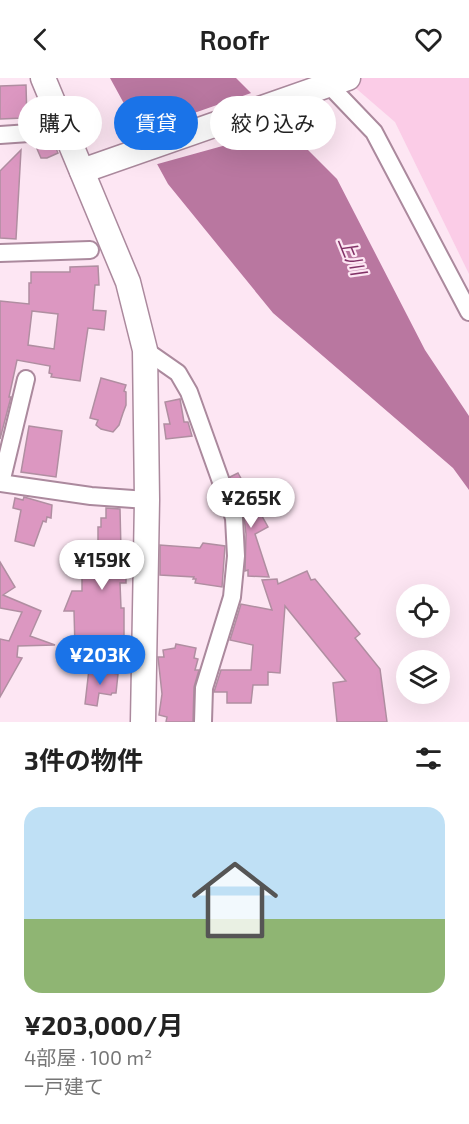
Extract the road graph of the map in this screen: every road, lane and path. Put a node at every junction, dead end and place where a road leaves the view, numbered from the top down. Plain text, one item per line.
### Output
1 (43, 78) edge
2 (323, 84) edge
3 (18, 134) edge
4 (0, 135) edge
5 (81, 171) junction
6 (90, 250) dead end
7 (0, 253) edge
8 (469, 312) edge
9 (146, 350) junction
10 (26, 379) dead end
11 (1, 483) edge
12 (147, 500) junction
13 (143, 722) edge
14 (203, 722) edge

1 - 5 street
2 - 5 street
2 - 8 street
3 - 4 street
5 - 9 street
6 - 7 street
9 - 12 street
9 - 14 street
10 - 11 street
11 - 12 street
12 - 13 street

